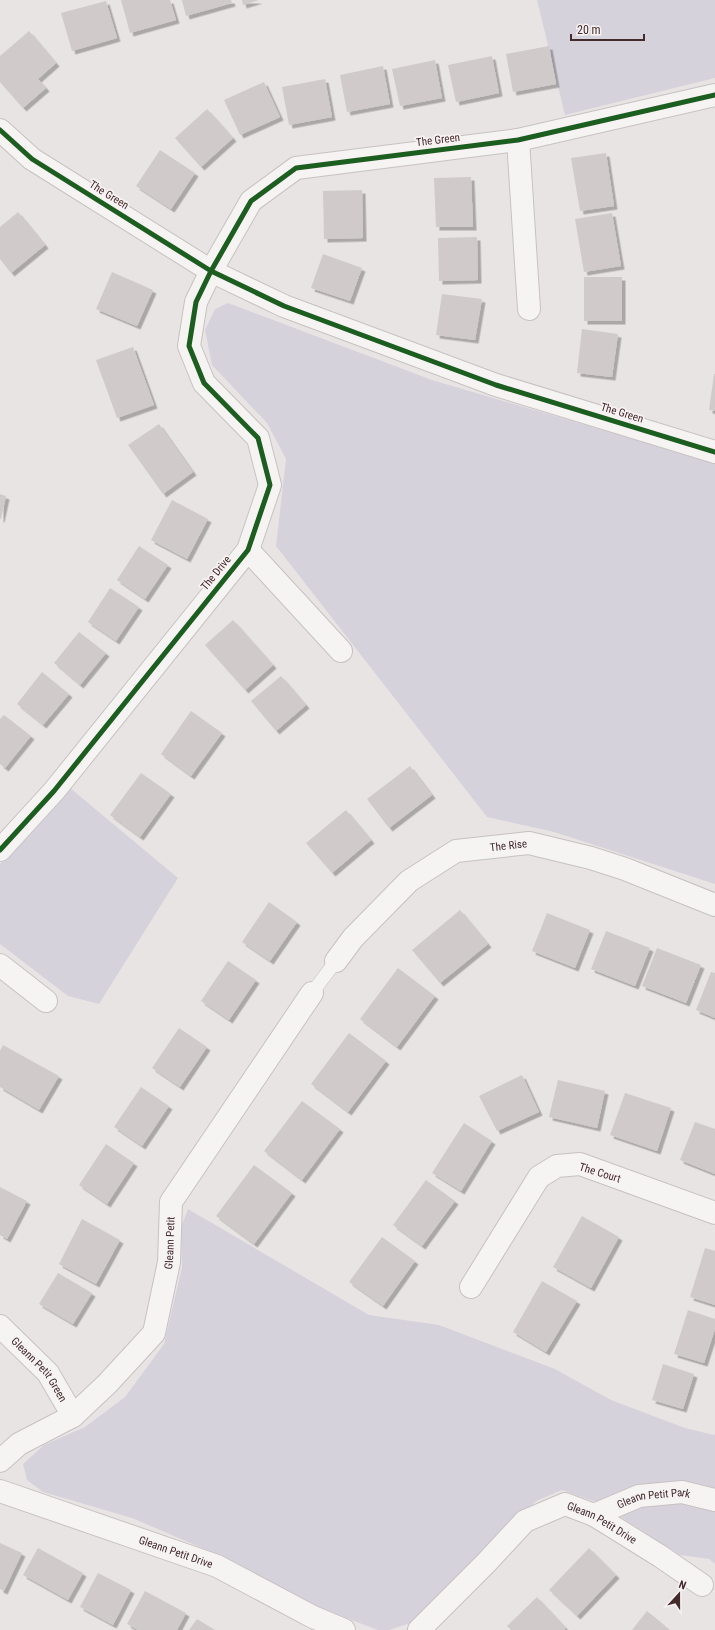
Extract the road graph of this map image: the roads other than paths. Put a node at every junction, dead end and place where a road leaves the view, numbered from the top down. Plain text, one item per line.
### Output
1 (715, 95) edge
2 (0, 130) edge
3 (518, 140) junction
4 (211, 271) junction
5 (529, 310) dead end
6 (715, 452) edge
7 (248, 550) junction
8 (341, 651) dead end
9 (0, 850) edge
10 (715, 905) edge
11 (336, 961) joint
12 (0, 965) edge
13 (312, 993) joint
14 (46, 1001) dead end
15 (715, 1212) edge
16 (471, 1286) dead end
17 (0, 1326) edge
18 (73, 1416) junction
19 (0, 1461) edge
20 (0, 1491) edge
21 (715, 1500) edge
22 (594, 1515) junction
23 (702, 1584) dead end
24 (344, 1630) edge
25 (419, 1630) edge

1 - 3 street, The Green
2 - 4 street, The Green
3 - 4 street, The Green
3 - 5 street
4 - 6 street, The Green
4 - 7 street, The Drive
7 - 8 street
7 - 9 street, The Drive
10 - 11 street, The Rise
11 - 13 lane
12 - 14 street
13 - 18 street, Gleann Petit
15 - 16 street, The Court
17 - 18 street, Gleann Petit Green
18 - 19 street, Gleann Petit
20 - 24 street, Gleann Petit Drive
21 - 22 street, Gleann Petit Park
22 - 23 street, Gleann Petit Drive
22 - 25 street, Gleann Petit Drive

